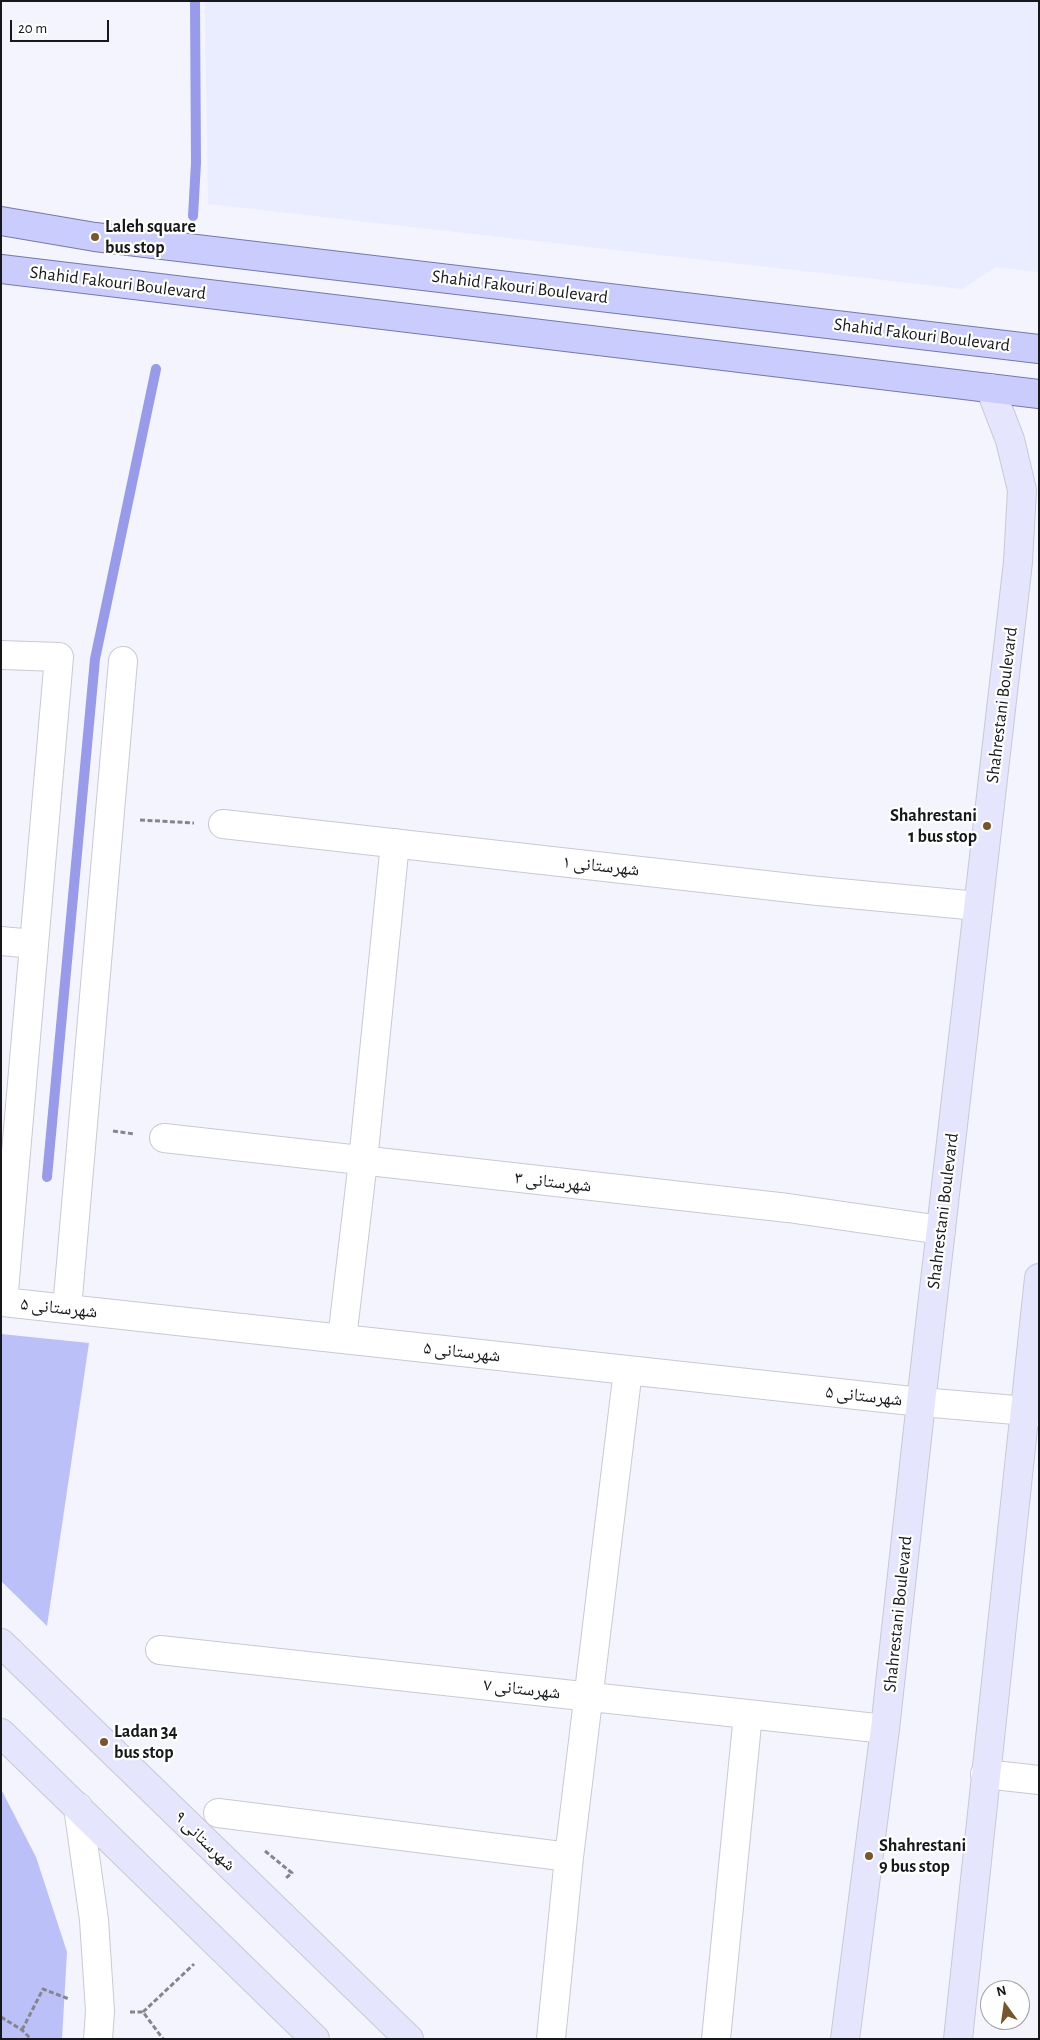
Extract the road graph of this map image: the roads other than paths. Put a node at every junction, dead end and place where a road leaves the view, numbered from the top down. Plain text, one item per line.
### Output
1 (1, 221) edge
2 (1, 269) edge
3 (1039, 349) edge
4 (990, 388) junction
5 (1039, 394) edge
6 (1028, 557) edge
7 (1, 654) edge
8 (123, 661) dead end
9 (223, 824) road end
10 (395, 843) junction
11 (978, 906) junction
12 (1, 941) edge
13 (34, 944) junction
14 (164, 1138) road end
15 (364, 1161) junction
16 (7, 1183) edge
17 (941, 1230) junction
18 (1039, 1278) edge
19 (67, 1309) junction
20 (342, 1339) junction
21 (628, 1370) junction
22 (921, 1402) junction
23 (1031, 1412) edge
24 (1, 1643) edge
25 (160, 1650) dead end
26 (589, 1696) junction
27 (748, 1714) junction
28 (885, 1729) junction
29 (1, 1732) edge
30 (986, 1774) junction
31 (1039, 1780) edge
32 (78, 1807) junction
33 (218, 1813) dead end
34 (569, 1856) junction
35 (98, 2039) edge
36 (315, 2039) edge
37 (409, 2039) edge
38 (551, 2039) edge
39 (716, 2039) edge
40 (845, 2039) edge
41 (958, 2039) edge

1 - 3 main road, Shahid Fakouri Boulevard
2 - 4 main road, Shahid Fakouri Boulevard
4 - 5 main road, Shahid Fakouri Boulevard
4 - 6 street, Shahrestani Boulevard
6 - 11 street, Shahrestani Boulevard
7 - 13 street
8 - 19 street
9 - 10 street, شهرستانی ۱
10 - 11 street, شهرستانی ۱
10 - 15 street
11 - 17 street, Shahrestani Boulevard
12 - 13 street
13 - 16 street
14 - 15 street, شهرستانی ۳
15 - 17 street, شهرستانی ۳
15 - 20 street
16 - 19 street, شهرستانی ۵
17 - 22 street, Shahrestani Boulevard
18 - 23 street
19 - 20 street, شهرستانی ۵
20 - 21 street, شهرستانی ۵
21 - 22 street, شهرستانی ۵
21 - 26 street
22 - 23 street, شهرستانی ۵
22 - 28 street, Shahrestani Boulevard
23 - 30 street
24 - 37 street, شهرستانی ۹
25 - 26 street, شهرستانی ۷
26 - 27 street, شهرستانی ۷
26 - 34 street
27 - 28 street, شهرستانی ۷
27 - 39 street
28 - 40 street, Shahrestani Boulevard
29 - 32 street
30 - 31 street
30 - 41 street
32 - 35 street
32 - 36 street
33 - 34 street
34 - 38 street

